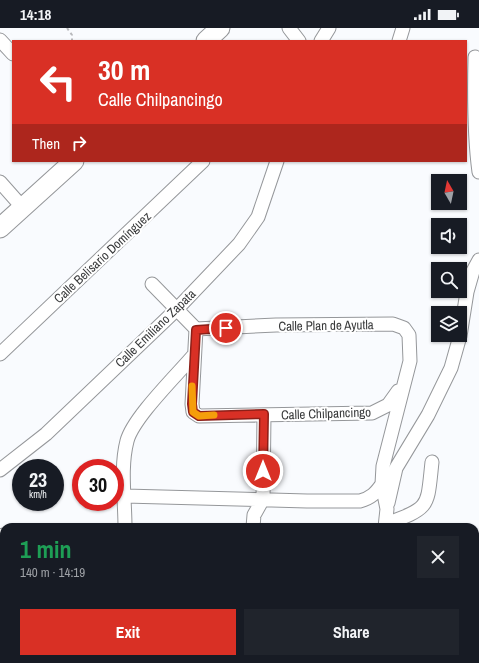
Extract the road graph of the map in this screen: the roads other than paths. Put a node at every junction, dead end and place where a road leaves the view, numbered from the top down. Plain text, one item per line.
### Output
1 (220, 28) edge
2 (289, 28) edge
3 (329, 28) edge
4 (403, 28) edge
5 (0, 40) edge
6 (207, 40) edge
7 (298, 40) edge
8 (322, 40) edge
9 (399, 40) edge
10 (12, 53) edge
11 (473, 58) edge
12 (470, 99) edge
13 (73, 162) edge
14 (202, 162) edge
15 (277, 162) edge
16 (479, 172) edge
17 (0, 182) edge
18 (23, 208) junction
19 (0, 228) edge
20 (479, 260) edge
21 (152, 284) dead end
22 (177, 309) junction
23 (196, 330) junction
24 (0, 354) edge
25 (193, 356) junction
26 (407, 378) junction
27 (264, 414) junction
28 (432, 462) dead end
29 (0, 470) edge
30 (382, 484) junction
31 (125, 496) junction
32 (263, 499) junction
33 (387, 509) junction
34 (125, 523) edge
35 (253, 523) edge
36 (386, 523) edge
37 (393, 523) edge

1 - 6 street
2 - 7 street
3 - 8 street
4 - 9 street
5 - 10 street
11 - 12 street
12 - 16 street
13 - 18 street
14 - 24 street, Calle Belisario Domínguez
15 - 22 street, Calle Emiliano Zapata
17 - 18 street
18 - 19 street
20 - 33 street
21 - 22 street
22 - 23 street
22 - 29 street, Calle Emiliano Zapata
23 - 25 street, Calle Chilpancingo
23 - 26 street, Calle Plan de Ayutla
25 - 27 street, Calle Chilpancingo
25 - 31 street
26 - 27 street, Calle Chilpancingo
26 - 30 street, Calle Plan de Ayutla
27 - 32 street
28 - 37 street
30 - 32 street
30 - 33 street, Calle Plan de Ayutla
31 - 32 street
31 - 34 street
32 - 35 street
33 - 36 street

